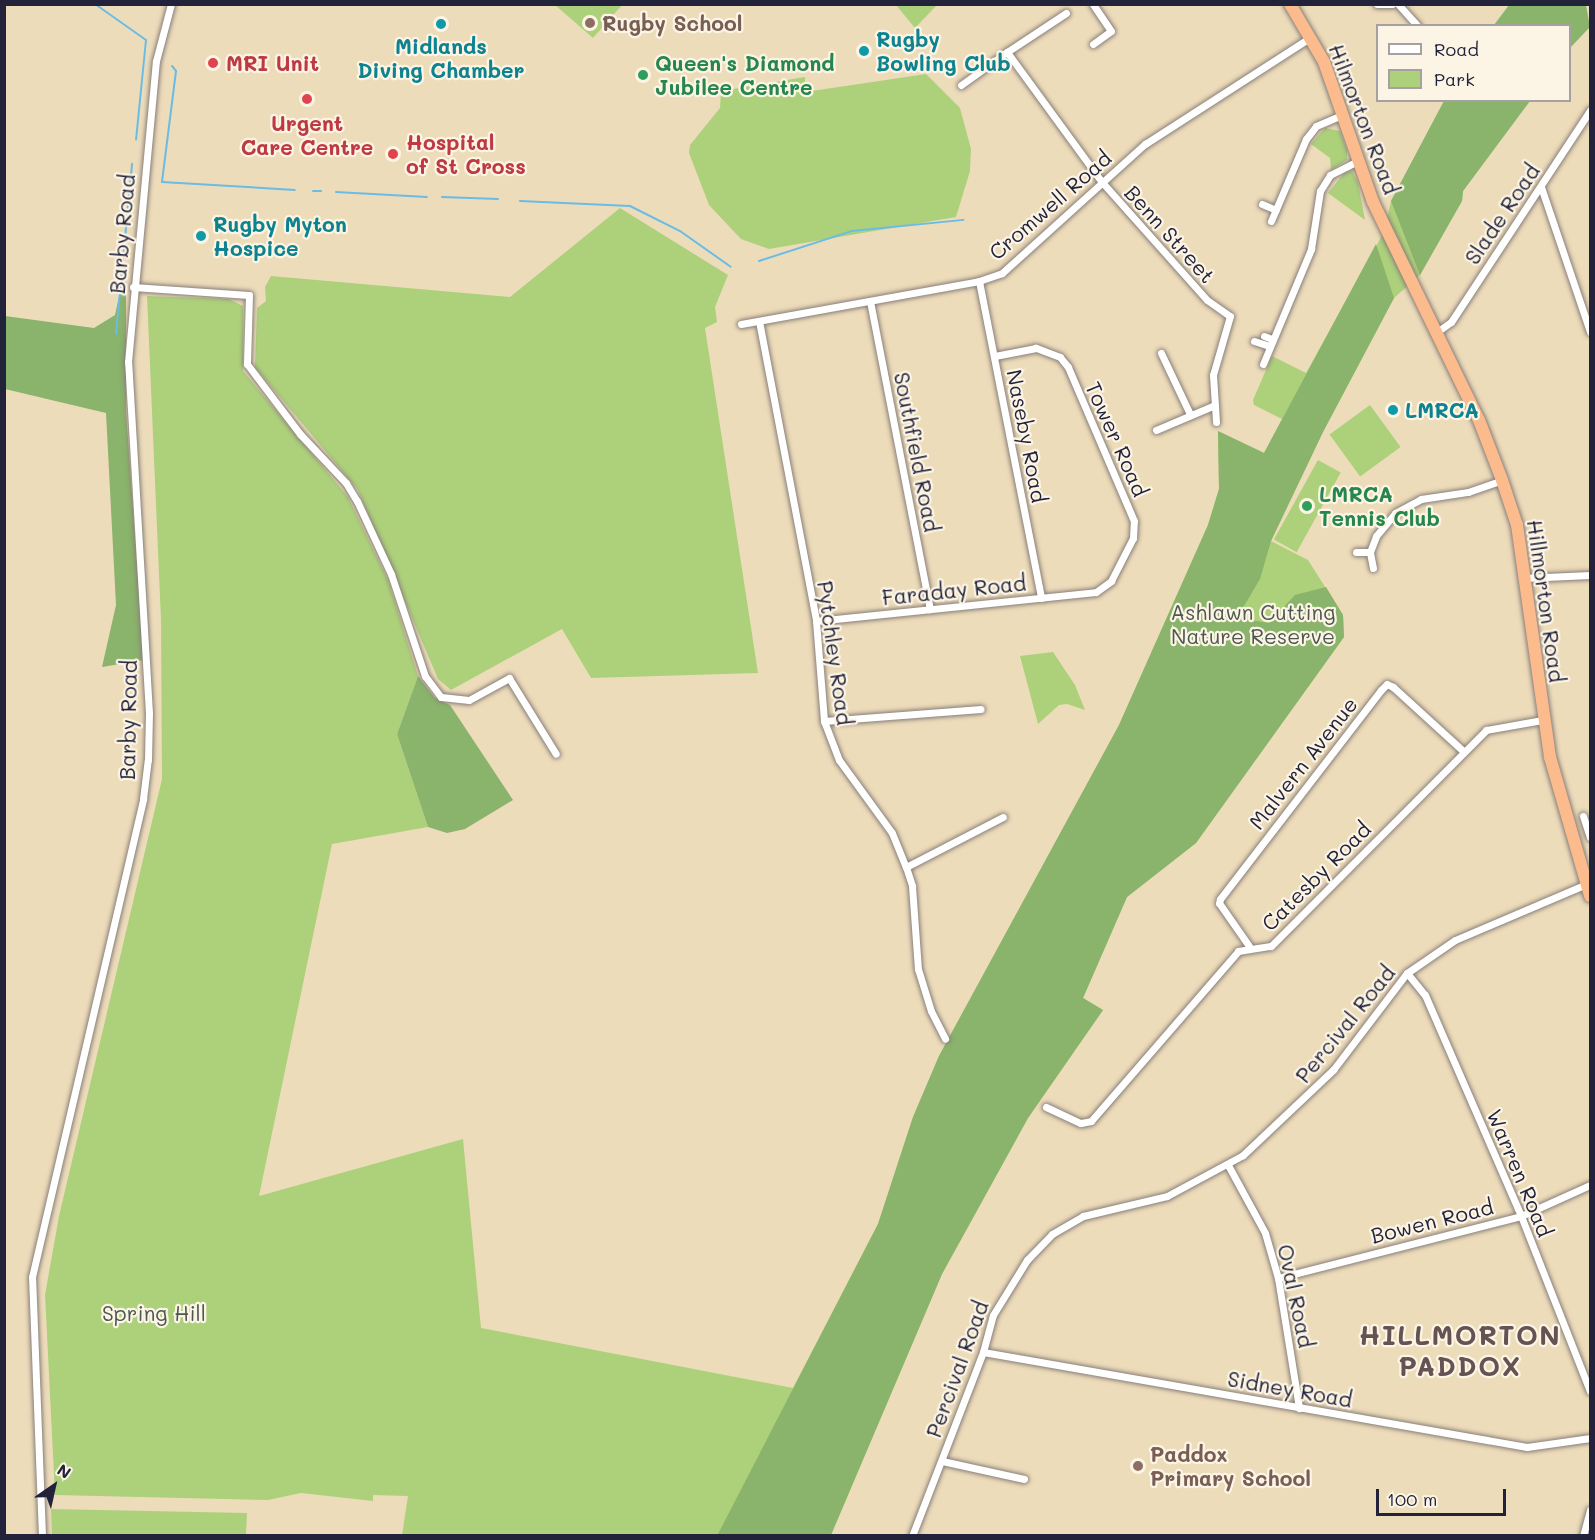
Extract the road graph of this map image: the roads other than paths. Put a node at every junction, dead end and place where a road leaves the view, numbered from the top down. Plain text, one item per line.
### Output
1 (171, 4) edge
2 (1093, 4) edge
3 (1290, 4) edge
4 (1377, 4) edge
5 (1392, 4) edge
6 (1398, 4) edge
7 (1066, 13) dead end
8 (1416, 24) edge
9 (1311, 37) junction
10 (1093, 44) dead end
11 (1007, 52) junction
12 (961, 85) dead end
13 (1590, 110) edge
14 (1344, 114) junction
15 (1359, 160) junction
16 (1101, 181) junction
17 (1541, 187) junction
18 (1262, 204) dead end
19 (1276, 210) junction
20 (1271, 220) dead end
21 (979, 281) junction
22 (133, 288) junction
23 (1417, 290) joint
24 (870, 301) junction
25 (759, 321) junction
26 (741, 324) dead end
27 (1437, 332) junction
28 (1590, 332) edge
29 (1264, 336) dead end
30 (1254, 340) dead end
31 (1271, 343) junction
32 (1161, 353) dead end
33 (995, 356) junction
34 (1263, 364) dead end
35 (1215, 405) junction
36 (1190, 414) junction
37 (1216, 422) dead end
38 (1156, 430) dead end
39 (1502, 480) junction
40 (1356, 552) dead end
41 (1370, 552) junction
42 (1373, 568) dead end
43 (1590, 575) edge
44 (1523, 579) junction
45 (1096, 592) joint
46 (1041, 598) junction
47 (930, 609) junction
48 (816, 621) junction
49 (981, 709) dead end
50 (1543, 720) junction
51 (825, 721) junction
52 (1463, 751) junction
53 (556, 754) dead end
54 (1583, 816) dead end
55 (1003, 817) dead end
56 (1590, 837) edge
57 (906, 867) junction
58 (1588, 890) edge
59 (1250, 946) junction
60 (1407, 973) junction
61 (945, 1039) dead end
62 (1046, 1107) dead end
63 (1228, 1165) junction
64 (1590, 1185) edge
65 (1521, 1216) junction
66 (1278, 1278) junction
67 (983, 1352) junction
68 (1590, 1391) edge
69 (1299, 1408) junction
70 (1590, 1438) edge
71 (942, 1461) junction
72 (1024, 1479) dead end
73 (1590, 1510) edge
74 (42, 1536) edge
75 (912, 1536) edge
76 (1583, 1536) edge

1 - 22 street, Barby Road
2 - 10 street
3 - 9 highway, Hilmorton Road
4 - 5 street
6 - 8 street
7 - 11 street
9 - 14 highway, Hilmorton Road
9 - 16 street, Cromwell Road
11 - 12 street
11 - 16 street, Benn Street
13 - 17 street, Slade Road
14 - 15 highway, Hilmorton Road
14 - 19 street
15 - 23 highway, Hilmorton Road
15 - 31 street
16 - 21 street, Cromwell Road
16 - 35 street, Benn Street
17 - 27 street, Slade Road
17 - 28 street
18 - 19 street
19 - 20 street
21 - 24 street, Cromwell Road
21 - 33 street, Naseby Road
22 - 53 street
22 - 74 street, Barby Road
23 - 27 highway, Hillmorton Road
24 - 25 street, Cromwell Road
24 - 47 street, Southfield Road
25 - 26 street, Cromwell Road
25 - 48 street, Pytchley Road
27 - 39 highway, Hillmorton Road
29 - 31 street
30 - 31 street
31 - 34 street
32 - 36 street
33 - 45 street, Tower Road
33 - 46 street, Naseby Road
35 - 36 street
35 - 37 street
36 - 38 street
39 - 41 street
39 - 44 highway, Hillmorton Road
40 - 41 street
41 - 42 street
43 - 44 street
44 - 50 highway, Hillmorton Road
45 - 46 street, Faraday Road
46 - 47 street, Faraday Road
47 - 48 street, Faraday Road
48 - 51 street, Pytchley Road
49 - 51 street
50 - 52 street, Catesby Road
50 - 58 highway, Hillmorton Road
51 - 57 street, Pytchley Road
52 - 59 street, Catesby Road
52 - 59 street, Malvern Avenue
54 - 56 street
55 - 57 street
57 - 61 street, Pytchley Road
58 - 60 street, Percival Road
59 - 62 street, Catesby Road
60 - 63 street, Percival Road
60 - 65 street, Warren Road
63 - 66 street, Oval Road
63 - 67 street, Percival Road
64 - 65 street, Bowen Road
65 - 66 street, Bowen Road
65 - 68 street, Warren Road
66 - 69 street, Oval Road
67 - 69 street, Sidney Road
67 - 71 street, Percival Road
69 - 70 street, Sidney Road
71 - 72 street
71 - 75 street, Percival Road
73 - 76 street

